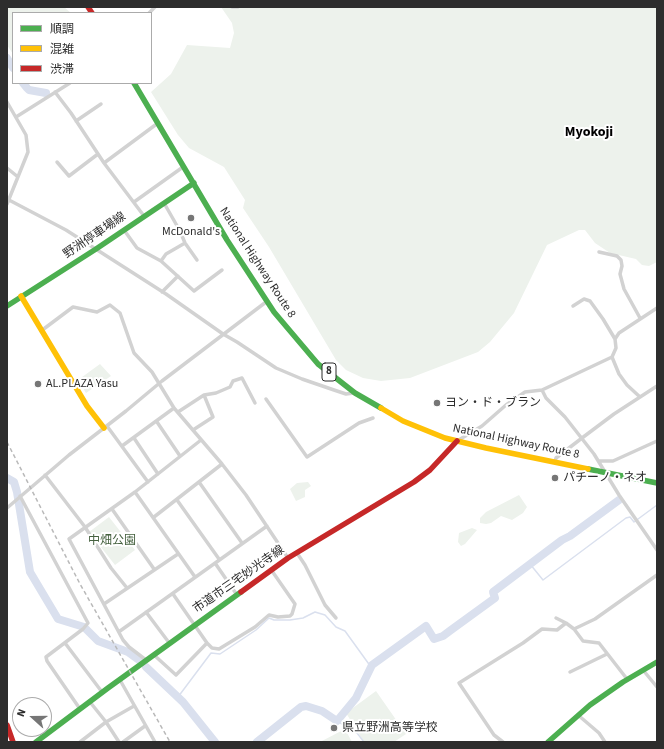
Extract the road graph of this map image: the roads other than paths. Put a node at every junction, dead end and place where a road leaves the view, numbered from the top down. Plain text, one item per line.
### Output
1 (232, 7) edge
2 (238, 7) edge
3 (68, 84) edge
4 (135, 84) edge
5 (55, 92) junction
6 (7, 102) edge
7 (102, 104) dead end
8 (16, 117) junction
9 (76, 121) junction
10 (158, 123) junction
11 (98, 154) junction
12 (57, 162) dead end
13 (104, 163) junction
14 (184, 166) junction
15 (7, 168) edge
16 (18, 177) junction
17 (194, 183) junction
18 (8, 202) edge
19 (134, 202) junction
20 (164, 203) junction
21 (144, 216) junction
22 (124, 230) junction
23 (185, 243) junction
24 (96, 249) junction
25 (599, 252) dead end
26 (197, 260) dead end
27 (161, 261) junction
28 (222, 270) dead end
29 (178, 276) junction
30 (162, 292) junction
31 (21, 296) junction
32 (266, 302) junction
33 (7, 306) edge
34 (573, 306) dead end
35 (657, 308) edge
36 (640, 318) junction
37 (41, 331) junction
38 (223, 334) junction
39 (615, 339) junction
40 (612, 357) junction
41 (159, 384) junction
42 (657, 386) edge
43 (542, 390) junction
44 (355, 393) junction
45 (204, 396) junction
46 (640, 397) junction
47 (266, 399) dead end
48 (254, 402) dead end
49 (174, 408) junction
50 (178, 412) junction
51 (373, 418) dead end
52 (157, 422) junction
53 (106, 427) junction
54 (193, 430) junction
55 (134, 438) junction
56 (582, 438) junction
57 (201, 440) junction
58 (456, 441) junction
59 (657, 441) edge
60 (122, 446) junction
61 (180, 456) junction
62 (599, 460) junction
63 (555, 461) junction
64 (222, 464) junction
65 (604, 472) junction
66 (158, 474) junction
67 (45, 475) junction
68 (148, 482) junction
69 (199, 482) junction
70 (657, 483) edge
71 (135, 492) junction
72 (20, 496) junction
73 (177, 500) junction
74 (7, 508) edge
75 (112, 509) junction
76 (154, 517) junction
77 (267, 526) junction
78 (84, 528) junction
79 (242, 543) junction
80 (657, 550) edge
81 (297, 553) junction
82 (178, 554) junction
83 (288, 558) junction
84 (219, 559) junction
85 (215, 563) junction
86 (154, 569) junction
87 (272, 570) junction
88 (657, 575) edge
89 (195, 577) junction
90 (127, 588) junction
91 (173, 594) junction
92 (237, 596) junction
93 (104, 604) junction
94 (146, 612) junction
95 (336, 618) dead end
96 (556, 618) dead end
97 (566, 623) junction
98 (196, 625) junction
99 (574, 629) junction
100 (120, 631) junction
101 (65, 643) junction
102 (207, 643) junction
103 (170, 644) junction
104 (607, 654) junction
105 (154, 655) junction
106 (146, 660) junction
107 (657, 662) edge
108 (643, 670) junction
109 (570, 672) dead end
110 (627, 679) junction
111 (120, 680) junction
112 (657, 686) edge
113 (102, 692) junction
114 (90, 702) junction
115 (134, 706) junction
116 (80, 709) junction
117 (578, 715) junction
118 (106, 722) junction
119 (7, 724) edge
120 (145, 726) junction
121 (13, 742) edge
122 (36, 742) edge
123 (80, 742) edge
124 (119, 742) edge
125 (123, 742) edge
126 (154, 742) edge
127 (503, 742) edge
128 (548, 742) edge
129 (605, 742) edge

1 - 2 street
3 - 5 street
4 - 10 main road, National Highway Route 8 / 8
5 - 8 street
5 - 9 street
6 - 8 street
7 - 9 street
8 - 16 street
9 - 11 street
10 - 13 street
10 - 14 main road, National Highway Route 8 / 8
11 - 12 street
11 - 13 street
13 - 19 street
14 - 17 main road, National Highway Route 8 / 8
14 - 19 street
15 - 16 street
16 - 18 street
17 - 20 main road, 野洲停車場線
17 - 32 main road, National Highway Route 8 / 8
18 - 24 street
19 - 21 street
20 - 21 main road, 野洲停車場線
20 - 23 street
21 - 22 main road, 野洲停車場線
22 - 24 main road, 野洲停車場線
22 - 27 street
23 - 26 street
23 - 27 street
24 - 30 street
24 - 31 main road, 野洲停車場線
25 - 36 street
27 - 29 street
28 - 29 street
29 - 30 street
30 - 38 street
31 - 33 main road, 野洲停車場線
31 - 37 main road
32 - 38 street
32 - 44 main road, National Highway Route 8 / 8
34 - 39 street
35 - 36 street
36 - 39 street
37 - 41 street
37 - 53 main road
38 - 41 street
38 - 44 street
39 - 40 street
40 - 43 street
40 - 46 street
41 - 49 street
41 - 53 street
42 - 46 street
43 - 56 street
43 - 58 street
44 - 58 main road, National Highway Route 8 / 8
45 - 48 street
45 - 50 street
45 - 54 street
46 - 56 street
47 - 51 street
49 - 50 street
49 - 52 street
50 - 54 street
52 - 55 street
52 - 61 street
53 - 60 street
53 - 67 street
54 - 57 street
55 - 60 street
55 - 66 street
56 - 62 street
56 - 63 street
57 - 61 street
57 - 64 street
58 - 63 main road, National Highway Route 8 / 8
58 - 81 main road, 市道市三宅妙光寺線
59 - 62 street
60 - 68 street
61 - 66 street
62 - 65 street
63 - 65 main road, National Highway Route 8 / 8
64 - 69 street
64 - 77 street
65 - 70 main road, National Highway Route 8 / 8
65 - 80 street
66 - 68 street
67 - 72 street
67 - 78 street
68 - 71 street
69 - 73 street
69 - 79 street
71 - 75 street
71 - 76 street
72 - 74 street
72 - 101 street
73 - 76 street
73 - 84 street
75 - 78 street
75 - 86 street
76 - 82 street
77 - 79 street
77 - 83 street
78 - 90 street
78 - 93 street
79 - 84 street
81 - 83 main road, 市道市三宅妙光寺線
81 - 95 street
82 - 86 street
82 - 89 street
83 - 87 main road, 市道市三宅妙光寺線
84 - 85 street
85 - 89 street
85 - 92 street
86 - 90 street
87 - 92 main road, 市道市三宅妙光寺線
87 - 102 street
88 - 99 street
89 - 91 street
90 - 93 street
91 - 94 street
91 - 98 street
92 - 98 main road, 市道市三宅妙光寺線
93 - 100 street
94 - 100 street
94 - 103 street
96 - 97 street
97 - 99 street
97 - 127 street
98 - 102 street
98 - 103 main road, 市道市三宅妙光寺線
99 - 104 street
100 - 106 street
101 - 113 street
101 - 116 street
102 - 105 street
103 - 105 main road, 市道市三宅妙光寺線
104 - 109 street
104 - 110 street
105 - 106 main road, 市道市三宅妙光寺線
106 - 111 main road, 市道市三宅妙光寺線
107 - 108 main road
108 - 110 main road
108 - 112 street
110 - 117 main road
111 - 113 main road, 市道市三宅妙光寺線
111 - 115 street
113 - 114 main road, 市道市三宅妙光寺線
114 - 116 main road, 市道市三宅妙光寺線
114 - 118 street
115 - 118 street
115 - 120 street
116 - 122 main road, 市道市三宅妙光寺線
117 - 128 main road
117 - 129 street
118 - 123 street
118 - 124 street
119 - 121 main road
120 - 125 street
120 - 126 street

